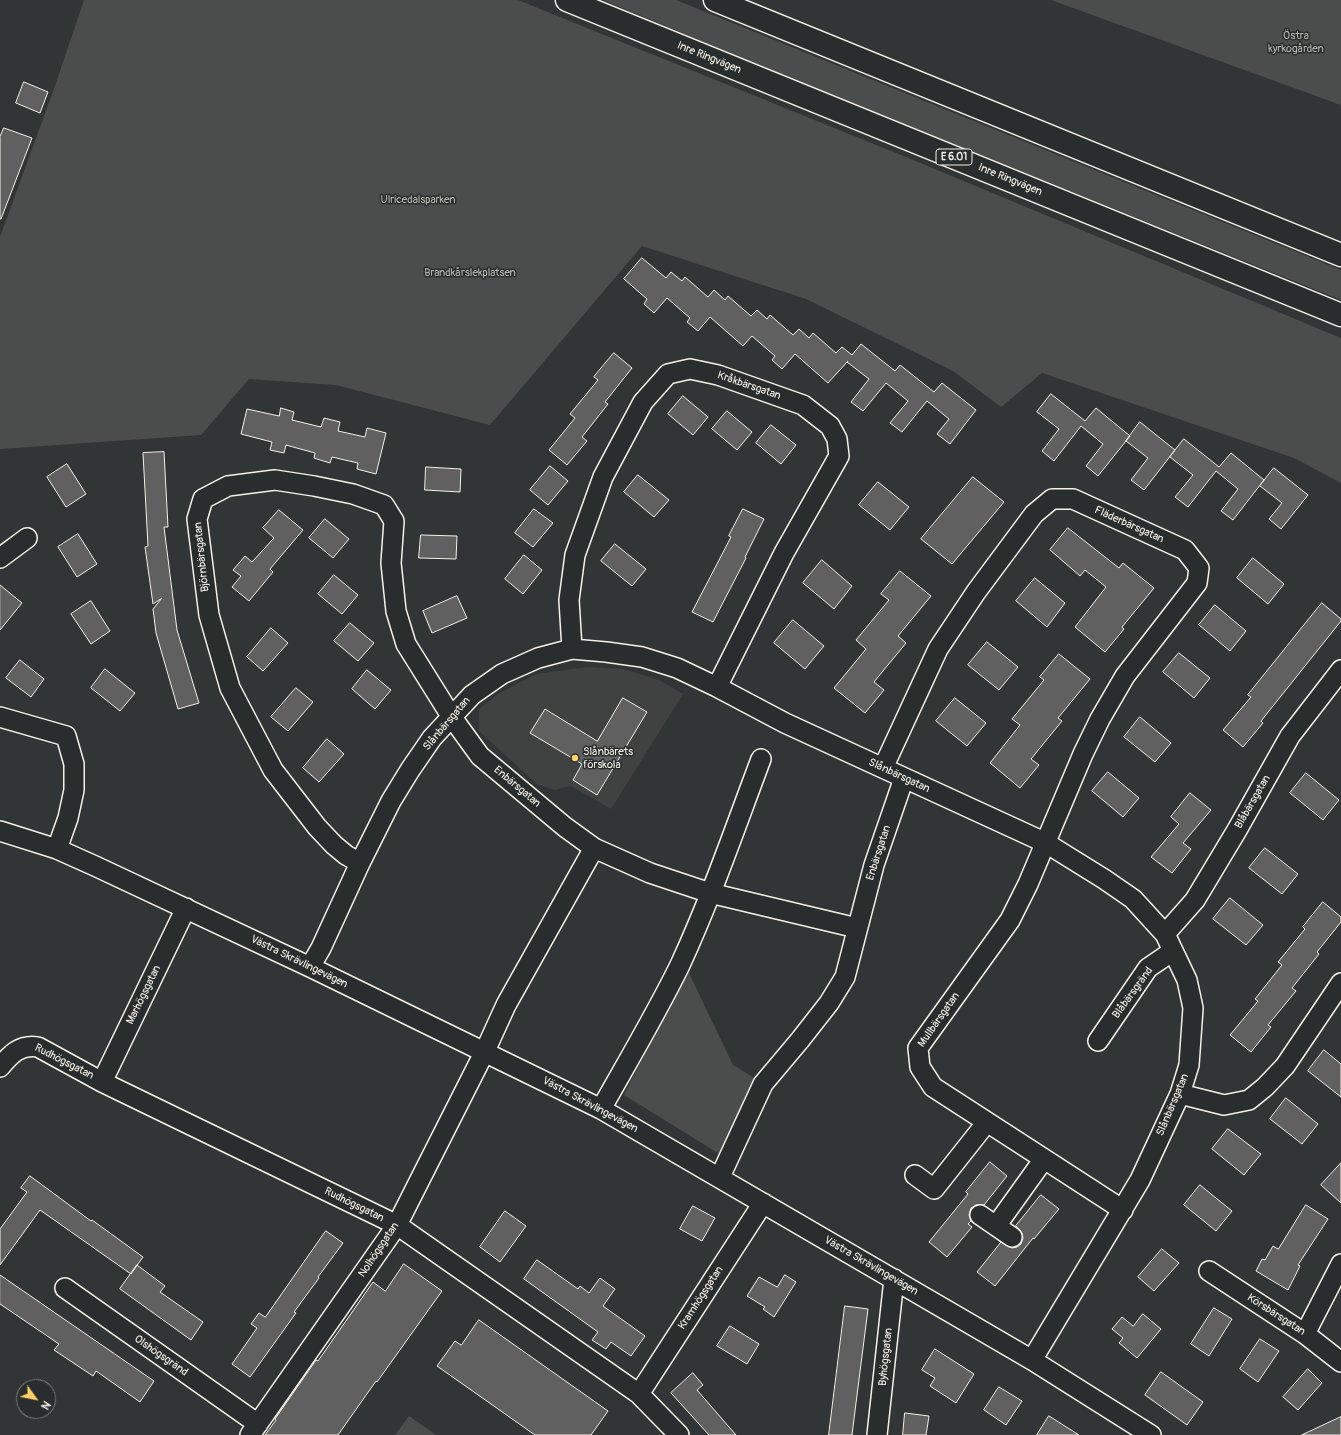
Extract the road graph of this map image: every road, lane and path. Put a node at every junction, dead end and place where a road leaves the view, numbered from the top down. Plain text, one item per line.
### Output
1 (567, 0) edge
2 (715, 0) edge
3 (1341, 255) edge
4 (1341, 315) edge
5 (27, 538) dead end
6 (0, 558) edge
7 (572, 649) junction
8 (1341, 670) edge
9 (717, 687) junction
10 (451, 716) junction
11 (0, 717) edge
12 (761, 759) dead end
13 (883, 768) junction
14 (904, 778) junction
15 (0, 831) edge
16 (1046, 843) junction
17 (594, 848) junction
18 (57, 849) junction
19 (360, 863) junction
20 (710, 893) junction
21 (186, 908) junction
22 (857, 928) junction
23 (1165, 934) junction
24 (1173, 951) junction
25 (310, 967) junction
26 (1341, 983) edge
27 (1098, 1040) dead end
28 (485, 1051) junction
29 (0, 1067) edge
30 (102, 1082) junction
31 (1180, 1094) junction
32 (601, 1109) junction
33 (987, 1122) junction
34 (1044, 1159) junction
35 (915, 1175) dead end
36 (720, 1177) junction
37 (763, 1202) junction
38 (1123, 1210) junction
39 (980, 1215) dead end
40 (396, 1225) junction
41 (996, 1226) junction
42 (1012, 1237) dead end
43 (1341, 1264) edge
44 (1209, 1272) dead end
45 (894, 1279) junction
46 (65, 1288) dead end
47 (1305, 1334) junction
48 (1032, 1360) junction
49 (1341, 1362) edge
50 (639, 1394) junction
51 (254, 1430) edge
52 (679, 1435) edge
53 (877, 1435) edge
54 (1151, 1435) edge

1 - 4 highway, Inre Ringvägen / E 6.01
2 - 3 highway
5 - 6 street
7 - 9 street, Slånbärsgatan
7 - 9 street, Kråkbärsgatan
7 - 10 street, Slånbärsgatan
8 - 23 street, Blåbärsgatan
9 - 13 street, Slånbärsgatan
10 - 17 street, Enbärsgatan
10 - 19 street, Slånbärsgatan
10 - 19 street, Björnbärsgatan
11 - 18 street
12 - 20 street
13 - 14 street, Slånbärsgatan
13 - 16 street, Fläderbärsgatan
14 - 16 street, Slånbärsgatan
14 - 22 street, Enbärsgatan
15 - 18 street, Västra Skrävlingevägen
16 - 23 street, Slånbärsgatan
16 - 33 street, Mullbärsgatan
17 - 20 street, Enbärsgatan
17 - 28 street, Nolhögsgatan
18 - 21 street, Västra Skrävlingevägen
19 - 25 street, Slånbärsgatan
20 - 22 street, Enbärsgatan
20 - 32 street
21 - 25 street, Västra Skrävlingevägen
21 - 30 street, Marhögsgatan
22 - 36 street, Enbärsgatan
23 - 24 street, Slånbärsgatan
24 - 27 street, Blåbärsgränd
24 - 31 street, Slånbärsgatan
25 - 28 street, Västra Skrävlingevägen
26 - 31 street
28 - 32 street, Västra Skrävlingevägen
28 - 40 street, Nolhögsgatan
29 - 30 street, Rudhögsgatan
30 - 40 street, Rudhögsgatan
31 - 38 street, Slånbärsgatan
32 - 36 street, Västra Skrävlingevägen
33 - 34 street, Mullbärsgatan
33 - 35 street
34 - 38 street, Mullbärsgatan
34 - 41 street
36 - 37 street, Västra Skrävlingevägen
37 - 45 street, Västra Skrävlingevägen
37 - 50 street, Kramhögsgatan
38 - 48 street, Slånbärsgatan
39 - 41 street
40 - 50 street, Rudhögsgatan
40 - 51 street, Nolhögsgatan
41 - 42 street
43 - 47 street
44 - 47 street, Körsbärsgatan
45 - 48 street, Västra Skrävlingevägen
45 - 53 street, Byhögsgatan
46 - 51 street, Olshögsgränd
47 - 49 street, Körsbärsgatan
48 - 54 street, Västra Skrävlingevägen
50 - 52 street, Rudhögsgatan

